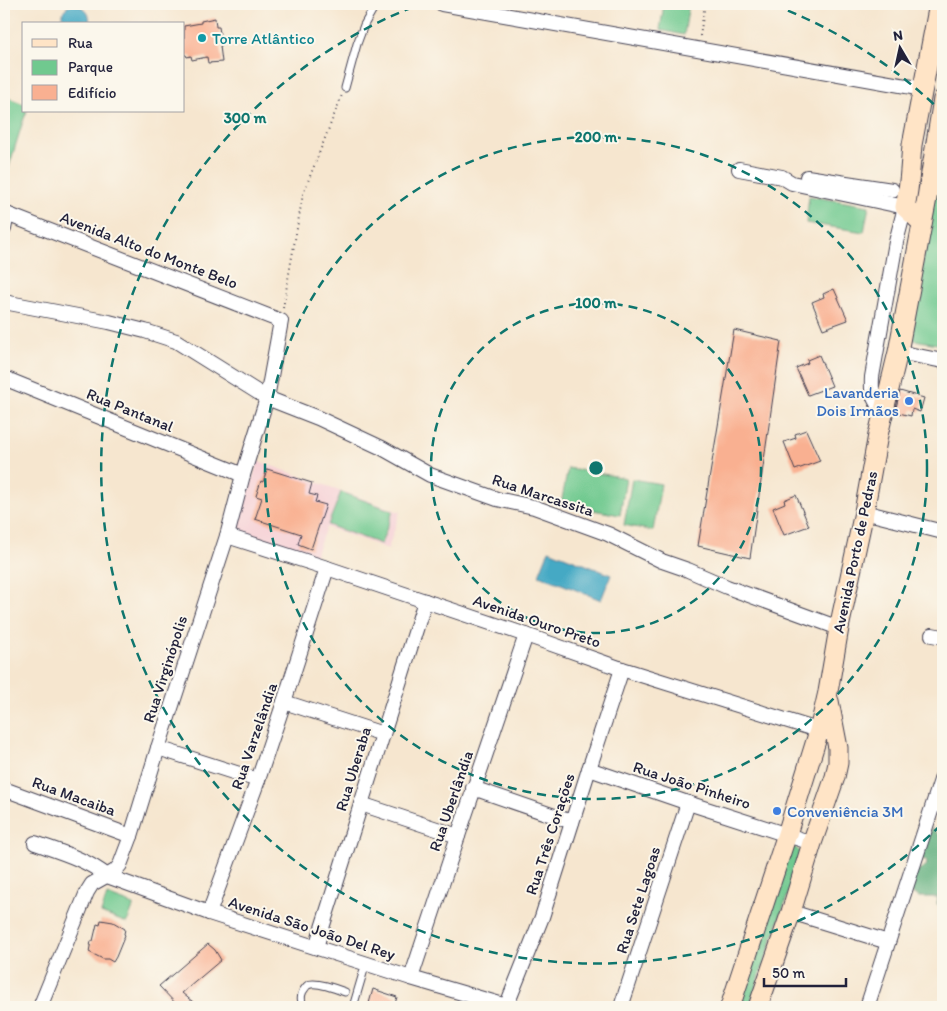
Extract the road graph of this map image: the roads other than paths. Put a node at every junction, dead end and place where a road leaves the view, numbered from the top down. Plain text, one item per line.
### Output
1 (376, 4) edge
2 (442, 4) edge
3 (940, 4) edge
4 (345, 88) road end
5 (923, 89) junction
6 (943, 99) edge
7 (739, 169) dead end
8 (782, 177) junction
9 (901, 199) junction
10 (5, 213) edge
11 (924, 214) junction
12 (4, 229) edge
13 (4, 302) edge
14 (281, 321) joint
15 (898, 352) junction
16 (943, 361) edge
17 (4, 378) edge
18 (267, 398) junction
19 (883, 413) junction
20 (243, 475) junction
21 (864, 512) junction
22 (943, 532) edge
23 (227, 536) junction
24 (327, 568) junction
25 (425, 601) junction
26 (839, 628) junction
27 (526, 635) junction
28 (622, 669) junction
29 (284, 702) junction
30 (382, 734) junction
31 (828, 734) junction
32 (158, 748) junction
33 (589, 769) junction
34 (943, 774) edge
35 (258, 780) junction
36 (474, 788) junction
37 (4, 789) edge
38 (688, 803) junction
39 (361, 804) junction
40 (572, 822) junction
41 (787, 834) junction
42 (132, 836) junction
43 (458, 836) junction
44 (812, 842) junction
45 (35, 843) dead end
46 (106, 876) junction
47 (791, 912) junction
48 (209, 913) junction
49 (888, 942) junction
50 (316, 948) junction
51 (366, 964) junction
52 (412, 978) junction
53 (345, 992) dead end
54 (40, 1007) edge
55 (304, 1007) edge
56 (353, 1007) edge
57 (507, 1007) edge
58 (621, 1007) edge
59 (730, 1007) edge
60 (758, 1007) edge
61 (867, 1007) edge

1 - 4 lane
2 - 5 street
3 - 5 main road
5 - 9 main road
6 - 11 main road, Avenida Porto de Pedras
7 - 8 street
8 - 9 street
8 - 9 street
9 - 11 main road
9 - 19 street
10 - 12 street
10 - 14 street, Avenida Alto do Monte Belo
11 - 15 main road, Avenida Porto de Pedras
13 - 18 street, Rua Marcassita
14 - 18 street, Rua Virginópolis
15 - 16 street
15 - 19 main road, Avenida Porto de Pedras
17 - 20 street, Rua Pantanal
18 - 20 street, Rua Virginópolis
18 - 26 street, Rua Marcassita
19 - 21 main road, Avenida Porto de Pedras
20 - 23 street, Rua Virginópolis
21 - 22 street
21 - 26 main road, Avenida Porto de Pedras
23 - 24 street, Avenida Ouro Preto
23 - 32 street, Rua Virginópolis
24 - 25 street, Avenida Ouro Preto
24 - 29 street, Rua Varzelândia
25 - 27 street, Avenida Ouro Preto
25 - 30 street, Rua Uberaba
26 - 31 main road, Avenida Porto de Pedras
27 - 28 street, Avenida Ouro Preto
27 - 36 street, Rua Uberlândia
28 - 31 street, Avenida Ouro Preto
28 - 33 street, Rua Três Corações
29 - 30 street
29 - 35 street, Rua Varzelândia
30 - 39 street, Rua Uberaba
31 - 41 main road, Avenida Porto de Pedras
31 - 44 main road, Avenida Porto de Pedras
32 - 35 street
32 - 42 street, Rua Virginópolis
33 - 38 street, Rua João Pinheiro
33 - 40 street, Rua Três Corações
34 - 49 street
35 - 48 street, Rua Varzelândia
36 - 40 street
36 - 43 street, Rua Uberlândia
37 - 42 street, Rua Macaiba
38 - 41 street, Rua João Pinheiro
38 - 58 street, Rua Sete Lagoas
39 - 43 street
39 - 50 street, Rua Uberaba
40 - 57 street, Rua Três Corações
41 - 44 street, Rua João Pinheiro
41 - 59 main road, Avenida Porto de Pedras
42 - 46 street, Rua Virginópolis
43 - 52 street, Rua Uberlândia
44 - 47 main road, Avenida Porto de Pedras
45 - 46 street, Avenida São João Del Rey
46 - 48 street, Avenida São João Del Rey
46 - 54 street, Rua Virginópolis
47 - 49 street
47 - 60 main road, Avenida Porto de Pedras
48 - 50 street, Avenida São João Del Rey
49 - 61 street
50 - 51 street, Avenida São João Del Rey
51 - 52 street, Avenida São João Del Rey
51 - 56 lane
52 - 57 street, Avenida São João Del Rey
53 - 55 lane

